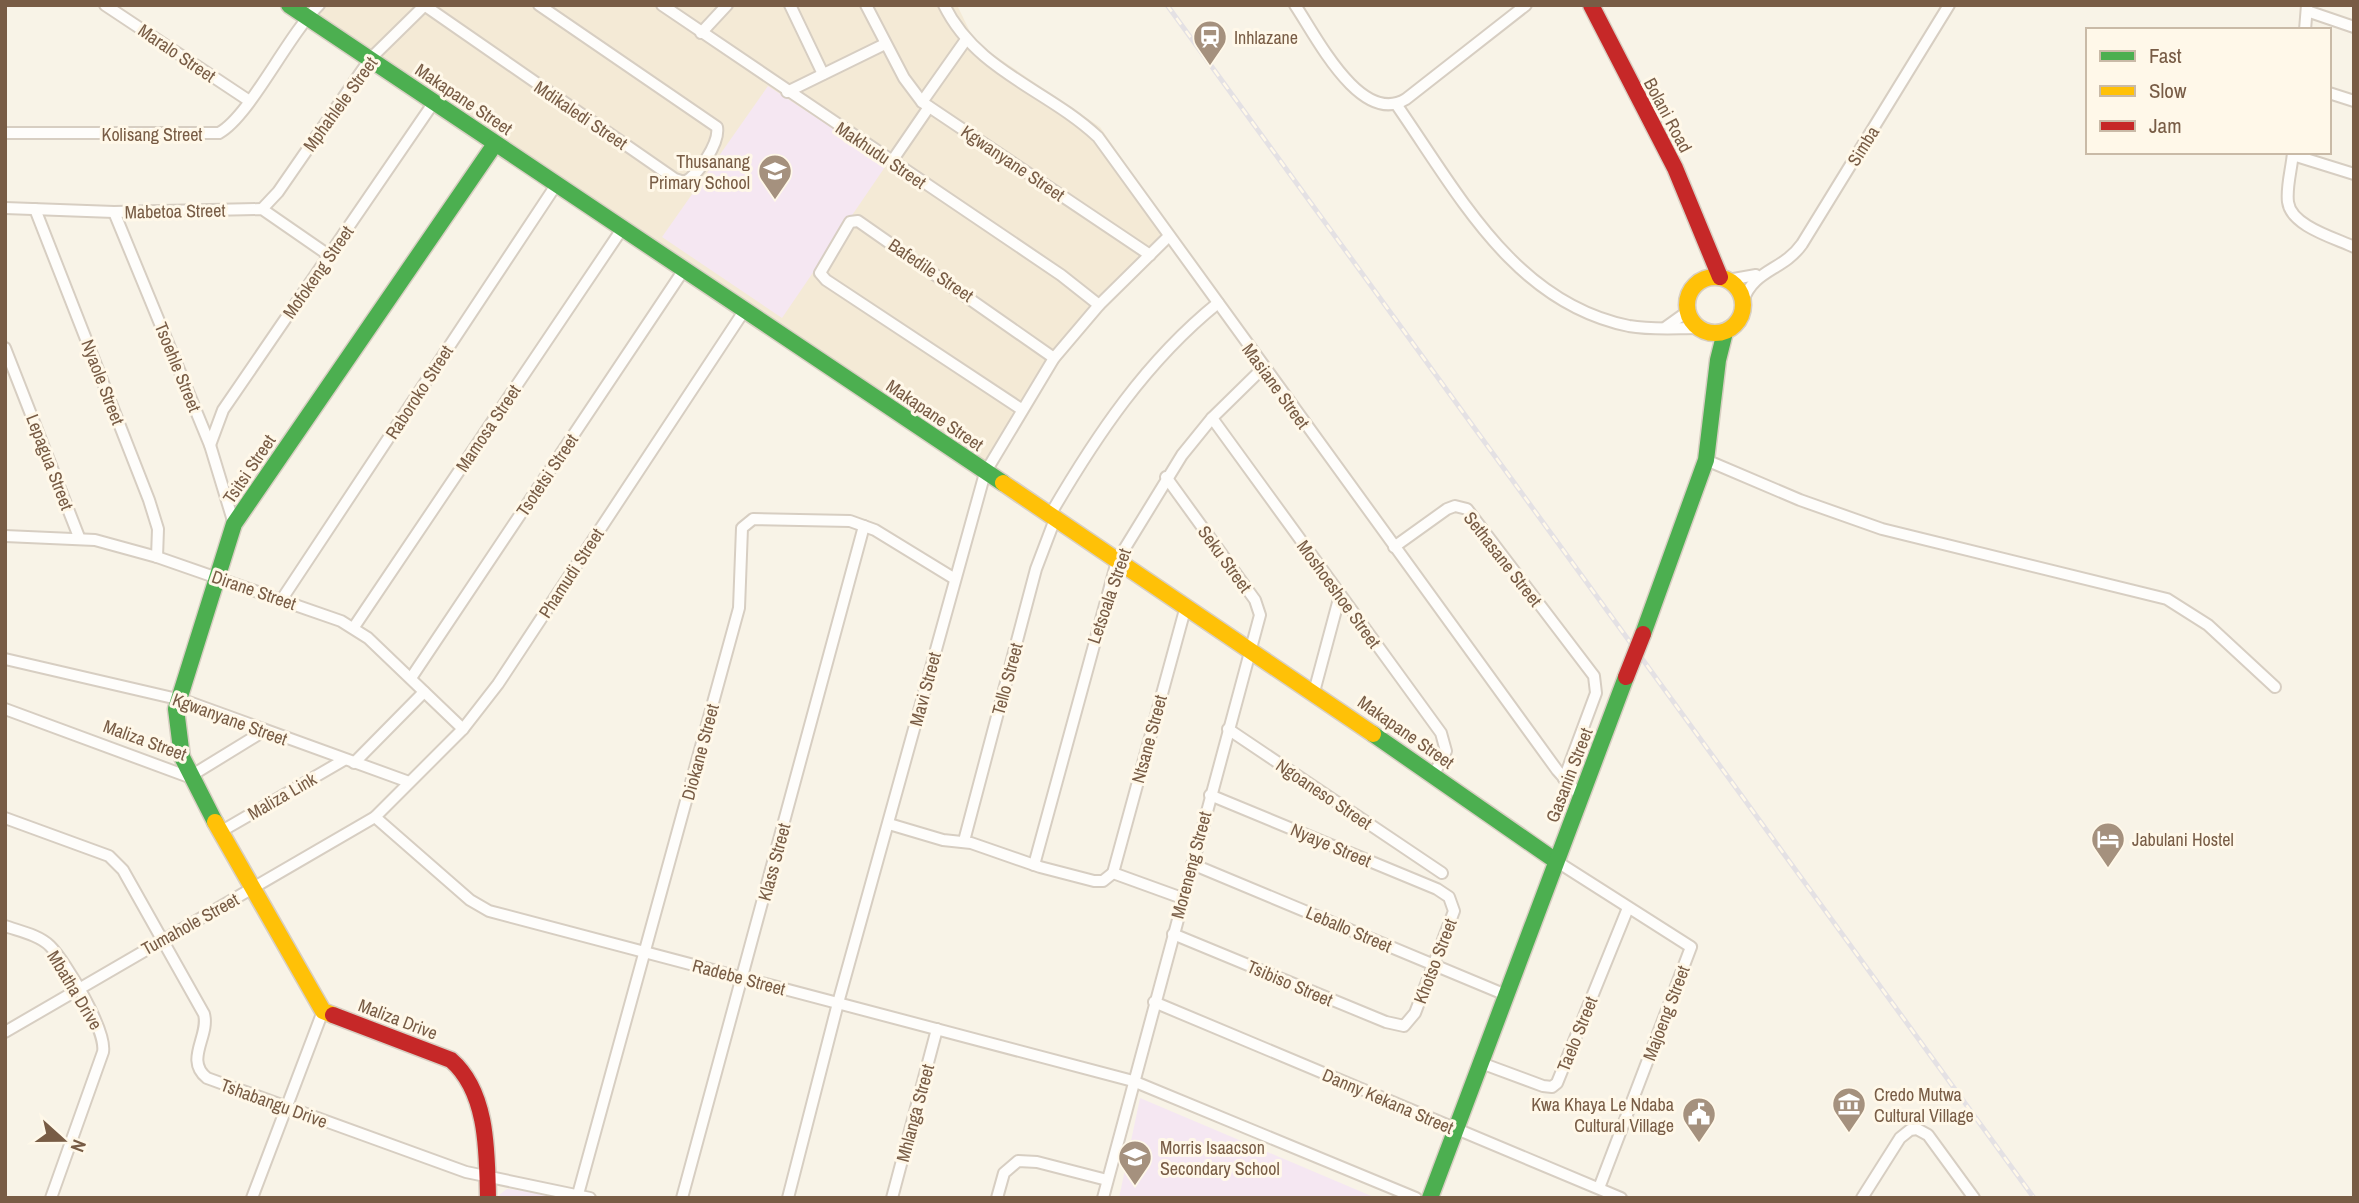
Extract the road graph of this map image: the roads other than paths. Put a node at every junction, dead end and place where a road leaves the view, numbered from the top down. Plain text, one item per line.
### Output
1 (106, 5) edge
2 (289, 5) edge
3 (319, 5) edge
4 (424, 5) edge
5 (539, 5) edge
6 (663, 5) edge
7 (727, 5) edge
8 (790, 5) edge
9 (866, 5) edge
10 (944, 5) edge
11 (1295, 5) edge
12 (1526, 5) edge
13 (1591, 5) edge
14 (1949, 5) edge
15 (2307, 8) edge
16 (307, 17) junction
17 (2354, 27) edge
18 (2305, 28) edge
19 (701, 33) junction
20 (965, 41) junction
21 (885, 44) junction
22 (370, 59) junction
23 (822, 74) junction
24 (788, 92) junction
25 (2331, 94) edge
26 (248, 100) junction
27 (2354, 101) edge
28 (434, 102) junction
29 (926, 104) junction
30 (1396, 104) junction
31 (5, 133) edge
32 (495, 144) junction
33 (2293, 154) edge
34 (892, 161) junction
35 (2354, 174) edge
36 (556, 185) junction
37 (5, 208) edge
38 (35, 209) junction
39 (262, 209) junction
40 (114, 212) junction
41 (622, 229) junction
42 (1169, 236) junction
43 (2354, 247) edge
44 (1150, 255) junction
45 (330, 256) junction
46 (683, 271) junction
47 (1763, 274) junction
48 (1717, 279) junction
49 (1743, 301) junction
50 (1218, 303) junction
51 (1099, 305) junction
52 (744, 311) junction
53 (1687, 312) junction
54 (1664, 329) junction
55 (1703, 331) junction
56 (1725, 332) junction
57 (5, 348) edge
58 (1054, 358) junction
59 (1718, 360) junction
60 (1262, 368) junction
61 (1021, 410) junction
62 (1212, 418) junction
63 (210, 445) junction
64 (1706, 460) junction
65 (985, 473) junction
66 (1166, 477) junction
67 (1053, 517) junction
68 (234, 524) junction
69 (864, 526) junction
70 (5, 536) edge
71 (79, 537) junction
72 (1394, 547) junction
73 (158, 557) junction
74 (1117, 561) junction
75 (219, 577) junction
76 (955, 579) junction
77 (1340, 595) junction
78 (282, 599) junction
79 (1186, 606) junction
80 (354, 628) junction
81 (1250, 648) junction
82 (5, 659) edge
83 (411, 678) junction
84 (2275, 687) dead end
85 (424, 692) junction
86 (1314, 692) junction
87 (177, 698) junction
88 (5, 709) edge
89 (463, 729) junction
90 (1228, 729) junction
91 (264, 731) junction
92 (349, 761) junction
93 (1434, 774) junction
94 (189, 777) junction
95 (1564, 779) junction
96 (409, 782) junction
97 (1210, 795) junction
98 (1581, 797) junction
99 (5, 817) edge
100 (375, 817) junction
101 (889, 824) junction
102 (220, 832) junction
103 (964, 841) junction
104 (1037, 852) junction
105 (1015, 857) junction
106 (1419, 858) junction
107 (1556, 861) junction
108 (1192, 864) junction
109 (1034, 865) junction
110 (1113, 873) junction
111 (1442, 873) dead end
112 (1418, 881) junction
113 (254, 889) junction
114 (1449, 897) joint
115 (1182, 898) junction
116 (1628, 908) junction
117 (5, 926) edge
118 (1173, 934) junction
119 (164, 938) junction
120 (645, 952) junction
121 (1433, 965) junction
122 (743, 979) junction
123 (77, 987) junction
124 (1506, 995) junction
125 (1154, 1002) junction
126 (838, 1003) junction
127 (323, 1011) junction
128 (1408, 1024) joint
129 (937, 1029) junction
130 (5, 1032) edge
131 (1480, 1063) junction
132 (1133, 1082) junction
133 (286, 1108) junction
134 (1455, 1129) junction
135 (488, 1178) junction
136 (1107, 1180) junction
137 (1600, 1188) junction
138 (1866, 1193) edge
139 (577, 1196) edge
140 (51, 1198) edge
141 (252, 1198) edge
142 (488, 1198) edge
143 (590, 1198) edge
144 (682, 1198) edge
145 (788, 1198) edge
146 (892, 1198) edge
147 (997, 1198) edge
148 (1103, 1198) edge
149 (1416, 1198) edge
150 (1430, 1198) edge
151 (1621, 1198) edge
152 (1879, 1198) edge
153 (1974, 1198) edge

1 - 26 street, Maralo Street
2 - 16 street, Makapane Street
3 - 16 street, Kolisang Street
4 - 5 street, Mdikaledi Street
4 - 22 street, Mphahlele Street
6 - 19 street, Makhudu Street
7 - 19 street
8 - 23 street
9 - 21 street
10 - 20 street, Masiane Street
11 - 30 street
12 - 30 street
13 - 48 street, Bolani Road
14 - 47 street, Simba
15 - 17 street
15 - 18 street
16 - 22 street, Makapane Street
16 - 26 street, Kolisang Street
19 - 24 street, Makhudu Street
20 - 29 street
20 - 42 street, Masiane Street
21 - 23 street
21 - 29 street
22 - 28 street, Makapane Street
22 - 39 street, Mphahlele Street
23 - 24 street
24 - 34 street, Makhudu Street
25 - 27 street
26 - 31 street, Kolisang Street
28 - 32 street, Makapane Street
28 - 45 street, Mofokeng Street
29 - 34 street
29 - 44 street, Kgwanyane Street
30 - 54 street
32 - 36 street, Makapane Street
32 - 68 street, Tsitsi Street
33 - 35 street
33 - 43 street
34 - 51 street, Makhudu Street
36 - 41 street, Makapane Street
36 - 78 street, Raboroko Street
37 - 38 street, Mabetoa Street
38 - 40 street, Mabetoa Street
38 - 73 street, Nyaole Street
39 - 40 street, Mabetoa Street
39 - 45 street
40 - 63 street, Tsoehle Street
41 - 46 street, Makapane Street
41 - 80 street, Mamosa Street
42 - 44 street, Mavi Street
42 - 50 street, Masiane Street
44 - 51 street, Mavi Street
45 - 63 street, Mofokeng Street
46 - 52 street, Makapane Street
46 - 83 street, Tsotetsi Street
47 - 48 street
47 - 49 street
48 - 49 street
48 - 53 street
49 - 56 street
50 - 60 street, Masiane Street
50 - 67 street, Tello Street
51 - 58 street, Mavi Street
52 - 65 street, Makapane Street
52 - 89 street, Phamudi Street
53 - 54 street
53 - 55 street
54 - 55 street
55 - 56 street
55 - 59 street, Gasanin Street
56 - 59 street, Gasanin Street
57 - 71 street, Lepagua Street
58 - 61 street, Mavi Street
58 - 61 street, Bafedile Street
59 - 64 street, Gasanin Street
60 - 62 street, Letsoala Street
60 - 72 street, Masiane Street
61 - 65 street, Mavi Street
62 - 66 street, Letsoala Street
62 - 77 street, Moshoeshoe Street
63 - 68 street, Tsoehle Street
64 - 84 street
64 - 98 street, Gasanin Street, bridge
65 - 67 street, Makapane Street
65 - 76 street, Mavi Street
66 - 74 street, Letsoala Street
66 - 81 street, Seku Street
67 - 74 street, Makapane Street
67 - 103 street, Tello Street
68 - 75 street, Tsitsi Street
69 - 76 street, Diokane Street
69 - 120 street, Diokane Street
69 - 122 street, Klass Street
70 - 71 street, Dirane Street
71 - 73 street, Dirane Street
72 - 95 street, Masiane Street
72 - 95 street, Sethasane Street
73 - 75 street, Dirane Street
74 - 79 street, Makapane Street
74 - 104 street, Letsoala Street
75 - 78 street, Dirane Street
75 - 87 street, Tsitsi Street
76 - 101 street, Mavi Street
77 - 86 street
77 - 93 street, Moshoeshoe Street
78 - 80 street, Dirane Street
79 - 81 street, Makapane Street
79 - 110 street, Ntsane Street
80 - 83 street, Dirane Street
81 - 86 street, Makapane Street
81 - 90 street, Moreneng Street
82 - 87 street, Kgwanyane Street
83 - 85 street, Dirane Street
85 - 89 street, Dirane Street
85 - 92 street, Maliza Link
86 - 93 street, Makapane Street
87 - 91 street, Kgwanyane Street
87 - 94 street, Tsitsi Street
88 - 94 street, Maliza Street
89 - 96 street, Phamudi Street
90 - 97 street, Moreneng Street
90 - 106 street, Ngoaneso Street
91 - 92 street, Kgwanyane Street
91 - 94 street
92 - 96 street, Kgwanyane Street
92 - 102 street, Maliza Link
93 - 107 street, Makapane Street
94 - 102 street, Maliza Street
95 - 98 street, Masiane Street
96 - 100 street, Phamudi Street
97 - 108 street, Moreneng Street
97 - 112 street, Nyaye Street
98 - 107 street, Gasanin Street
99 - 119 street, Tshabangu Drive
100 - 113 street, Tumahole Street
100 - 120 street, Radebe Street
101 - 103 street
101 - 126 street, Mavi Street
102 - 113 street, Maliza Street
103 - 105 street
104 - 105 street
104 - 109 street, Letsoala Street
105 - 109 street
106 - 111 street, Ngoaneso Street
106 - 112 street
107 - 116 street, Majoeng Street
107 - 124 street, Gasanin Street
108 - 115 street, Moreneng Street
108 - 121 street, Leballo Street
109 - 110 street
110 - 115 street
112 - 114 street, Nyaye Street
113 - 119 street, Tumahole Street
113 - 127 street
114 - 121 street, Khotso Street
115 - 118 street, Moreneng Street
116 - 131 street, Taelo Street
116 - 137 street, Majoeng Street
117 - 123 street, Mbatha Drive
118 - 125 street, Moreneng Street
118 - 128 street, Tsibiso Street
119 - 123 street, Tumahole Street
119 - 133 street, Tshabangu Drive
120 - 122 street, Radebe Street
120 - 139 street, Diokane Street
121 - 124 street, Leballo Street
121 - 128 street, Khotso Street
122 - 126 street, Radebe Street
122 - 144 street, Klass Street
123 - 130 street, Tumahole Street
123 - 140 street, Mbatha Drive
124 - 131 street, Gasanin Street
125 - 132 street, Moreneng Street
125 - 134 street, Danny Kekana Street
126 - 129 street, Radebe Street
126 - 145 street, Mavi Street
127 - 133 street
127 - 135 street, Maliza Drive
129 - 132 street, Radebe Street
129 - 146 street, Mhlanga Street
131 - 134 street, Gasanin Street
132 - 136 street, Moreneng Street
132 - 149 street, Radebe Street
133 - 135 street, Tshabangu Drive
133 - 141 street
134 - 137 street, Danny Kekana Street
134 - 150 street, Gasanin Street
135 - 139 street, Tshabangu Drive
135 - 142 street, Maliza Drive
136 - 147 street
136 - 148 street, Moreneng Street
137 - 151 street, Danny Kekana Street
138 - 152 street
138 - 153 street
139 - 143 street, Tshabangu Drive

